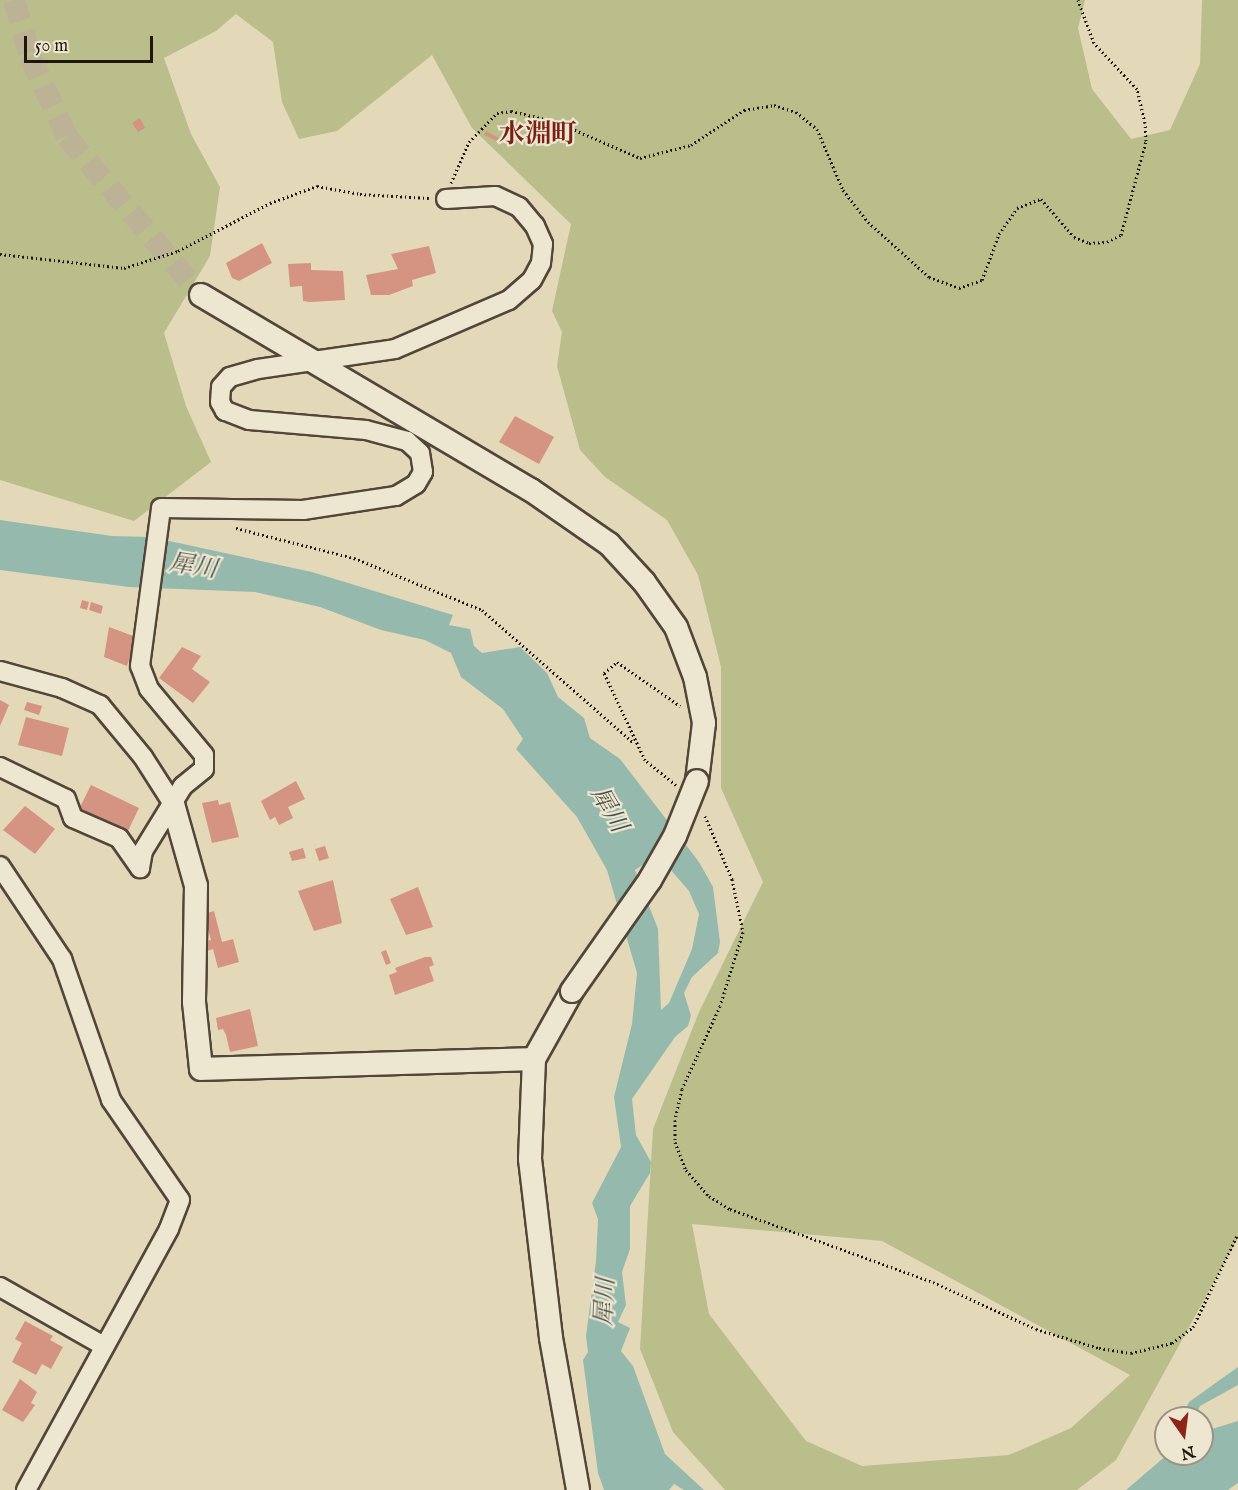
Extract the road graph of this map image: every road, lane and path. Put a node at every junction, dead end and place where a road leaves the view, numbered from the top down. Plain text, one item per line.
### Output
1 (1078, 0) edge
2 (446, 199) junction
3 (0, 254) edge
4 (201, 295) tunnel mouth
5 (315, 362) junction
6 (229, 526) dead end
7 (0, 670) edge
8 (704, 723) junction
9 (635, 744) junction
10 (0, 767) edge
11 (688, 784) junction
12 (173, 804) junction
13 (701, 810) dead end
14 (0, 866) edge
15 (534, 1059) junction
16 (1238, 1234) edge
17 (0, 1287) edge
18 (104, 1346) junction
19 (27, 1490) edge
20 (578, 1490) edge

1 - 2 path
2 - 3 path
2 - 5 street
4 - 5 street
5 - 8 street
5 - 12 street
6 - 9 path
7 - 12 street
8 - 9 path
8 - 11 street
9 - 11 path
10 - 12 street
11 - 15 street, bridge
12 - 15 street
13 - 16 path
14 - 18 street
15 - 20 street
17 - 18 street
18 - 19 street

